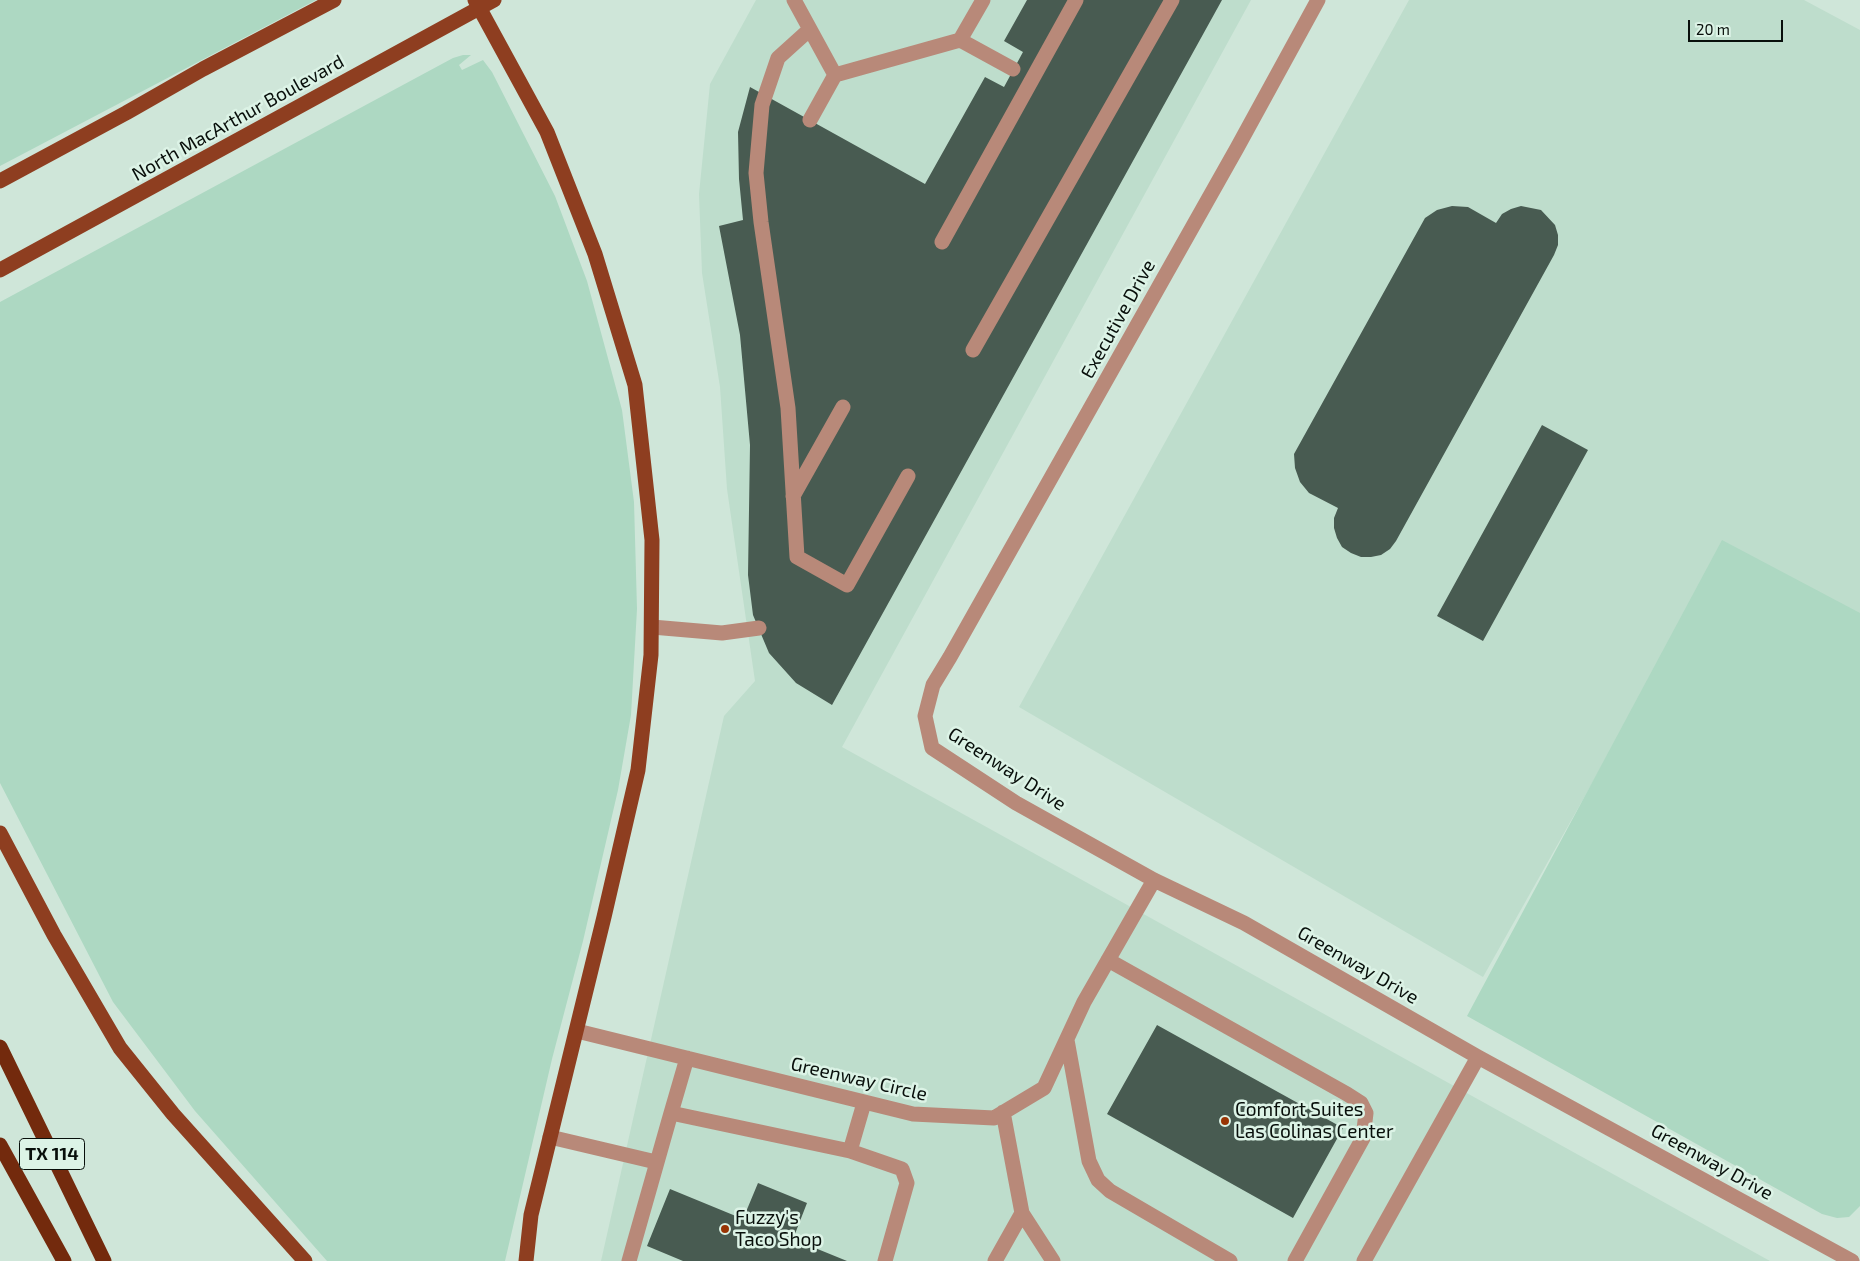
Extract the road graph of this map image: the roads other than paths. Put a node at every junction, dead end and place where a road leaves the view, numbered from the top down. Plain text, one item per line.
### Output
1 (334, 0) edge
2 (494, 0) edge
3 (794, 0) edge
4 (983, 0) edge
5 (1076, 0) edge
6 (1172, 0) edge
7 (1318, 0) edge
8 (477, 4) edge
9 (809, 30) junction
10 (960, 40) junction
11 (1013, 69) dead end
12 (836, 75) junction
13 (810, 120) dead end
14 (0, 181) edge
15 (942, 242) dead end
16 (0, 270) edge
17 (973, 350) dead end
18 (843, 407) dead end
19 (908, 476) dead end
20 (793, 496) junction
21 (652, 627) junction
22 (759, 628) dead end
23 (950, 657) joint
24 (0, 833) edge
25 (1154, 880) junction
26 (1108, 960) junction
27 (577, 1031) junction
28 (1067, 1040) junction
29 (0, 1047) edge
30 (1478, 1057) junction
31 (687, 1058) junction
32 (864, 1102) junction
33 (1003, 1112) junction
34 (671, 1113) junction
35 (550, 1137) junction
36 (0, 1145) edge
37 (850, 1151) junction
38 (656, 1162) junction
39 (1022, 1213) junction
40 (1843, 1259) edge
41 (64, 1261) edge
42 (104, 1261) edge
43 (305, 1261) edge
44 (526, 1261) edge
45 (628, 1261) edge
46 (885, 1261) edge
47 (995, 1261) edge
48 (1053, 1261) edge
49 (1230, 1261) edge
50 (1295, 1261) edge
51 (1364, 1261) edge

1 - 14 main road
2 - 8 main road, North MacArthur Boulevard
3 - 9 street
4 - 10 street
5 - 15 street
6 - 17 street
7 - 23 street, Executive Drive
8 - 16 main road, North MacArthur Boulevard
8 - 21 main road
9 - 12 street
9 - 20 street
10 - 11 street
10 - 12 street
12 - 13 street
18 - 20 street
19 - 20 street
21 - 22 street
21 - 27 main road
23 - 25 street, Greenway Drive
24 - 43 main road
25 - 26 street, Greenway Circle
25 - 30 street, Greenway Drive
26 - 28 street, Greenway Circle
26 - 50 street
27 - 31 street, Greenway Circle
27 - 35 main road
28 - 33 street, Greenway Circle
28 - 49 street
29 - 42 highway, TX 114
30 - 40 street, Greenway Drive
30 - 51 street
31 - 32 street, Greenway Circle
31 - 34 street
32 - 33 street, Greenway Circle
32 - 37 street
33 - 39 street
34 - 37 street
34 - 38 street
35 - 38 street
35 - 44 main road
36 - 41 highway
37 - 46 street
38 - 45 street
39 - 47 street
39 - 48 street

